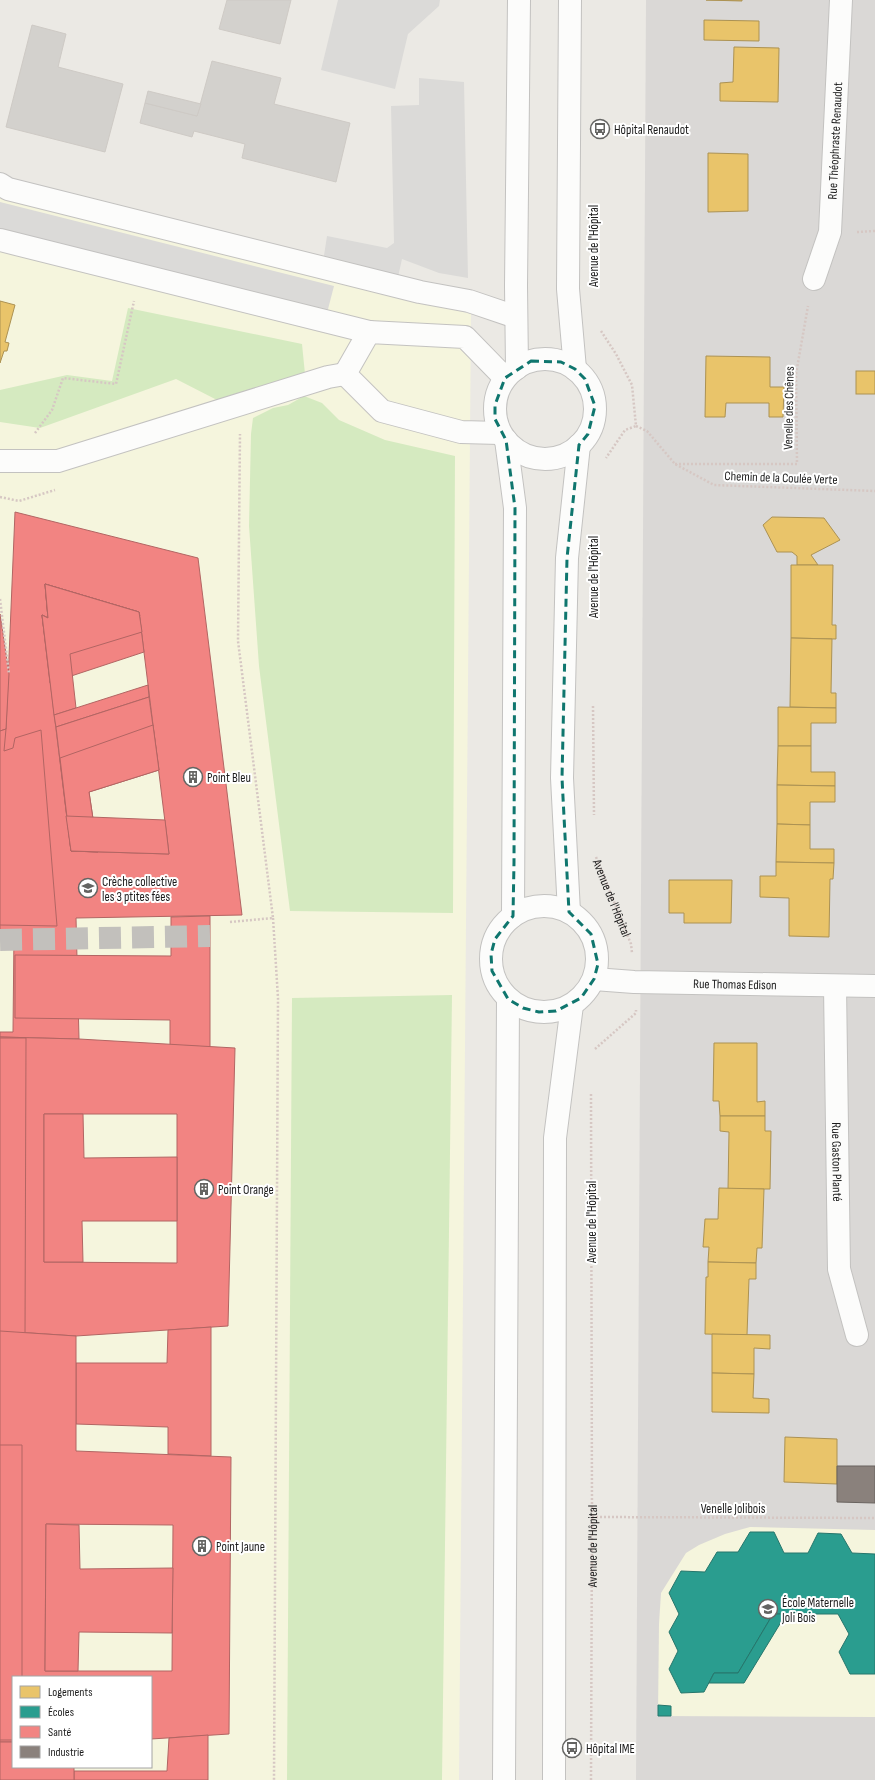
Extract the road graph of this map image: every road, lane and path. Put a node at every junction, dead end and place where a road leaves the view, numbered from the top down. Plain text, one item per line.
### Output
1 (519, 0) edge
2 (570, 0) edge
3 (841, 0) edge
4 (0, 184) edge
5 (0, 240) edge
6 (814, 278) joint
7 (135, 298) dead end
8 (516, 317) junction
9 (600, 328) dead end
10 (370, 332) junction
11 (575, 369) junction
12 (511, 373) junction
13 (345, 374) junction
14 (636, 426) junction
15 (240, 429) dead end
16 (503, 436) junction
17 (580, 445) junction
18 (7, 461) edge
19 (602, 463) dead end
20 (675, 464) junction
21 (56, 490) dead end
22 (875, 491) edge
23 (0, 497) edge
24 (0, 599) edge
25 (8, 674) dead end
26 (594, 698) dead end
27 (594, 817) dead end
28 (595, 854) dead end
29 (569, 912) junction
30 (513, 916) junction
31 (273, 918) junction
32 (230, 922) dead end
33 (594, 979) junction
34 (634, 982) junction
35 (835, 986) junction
36 (875, 986) edge
37 (508, 999) junction
38 (572, 1005) junction
39 (592, 1052) dead end
40 (591, 1091) dead end
41 (857, 1336) dead end
42 (592, 1517) junction
43 (875, 1518) edge
44 (274, 1780) edge
45 (504, 1780) edge
46 (554, 1780) edge
47 (590, 1780) edge

1 - 8 street
2 - 11 street, Avenue de l'Hôpital
3 - 6 street, Rue Théophraste Renaudot
4 - 8 street
5 - 10 street
6 - 20 path, Venelle des Chênes
7 - 18 path
8 - 12 street
9 - 14 path
10 - 12 street
10 - 13 street
11 - 12 street
11 - 17 street
12 - 16 street
13 - 16 street
13 - 18 street
14 - 19 path
14 - 20 path, Chemin de la Coulée Verte
15 - 31 path
16 - 17 street
16 - 30 street
17 - 29 street, Avenue de l'Hôpital
20 - 22 path, Chemin de la Coulée Verte
21 - 23 path
24 - 25 path
26 - 27 path
28 - 34 path, Avenue de l'Hôpital
29 - 30 street
29 - 33 street
30 - 37 street
31 - 32 path
31 - 44 path
33 - 34 street, Rue Thomas Edison
33 - 38 street
34 - 35 street, Rue Thomas Edison
34 - 39 path, Avenue de l'Hôpital
35 - 36 street, Rue Thomas Edison
35 - 41 street, Rue Gaston Planté
37 - 38 street
37 - 45 street
38 - 46 street
40 - 42 path, Avenue de l'Hôpital
42 - 43 path, Venelle Jolibois
42 - 47 path, Avenue de l'Hôpital

